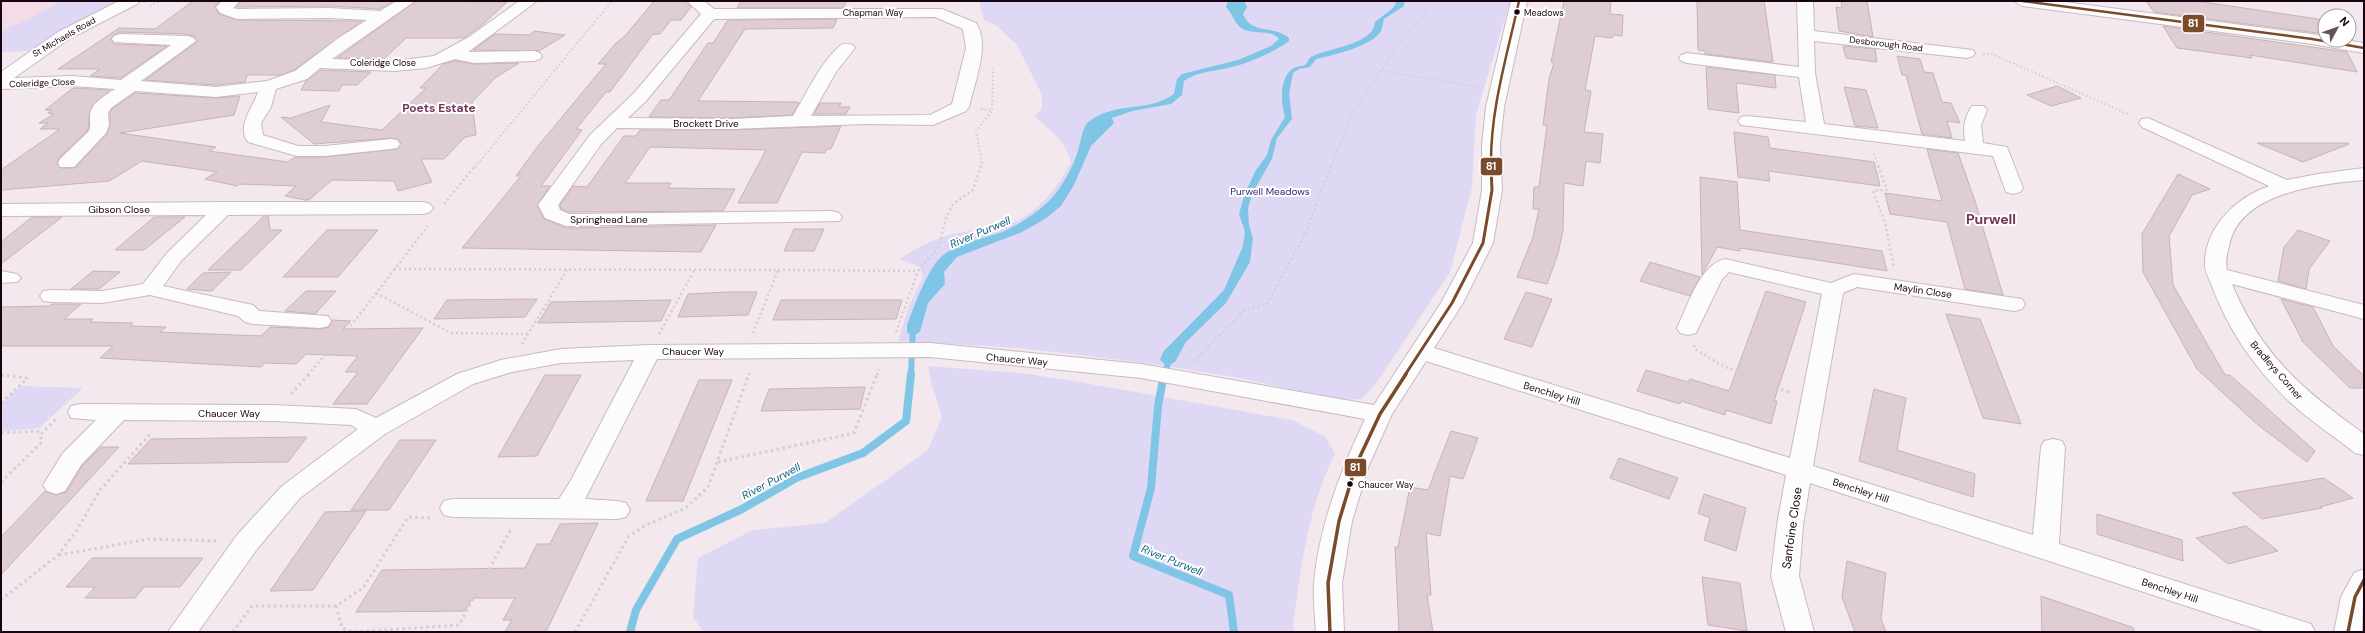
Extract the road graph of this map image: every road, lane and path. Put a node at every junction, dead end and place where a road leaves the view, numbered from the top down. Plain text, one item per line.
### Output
1 (132, 1) edge
2 (232, 1) edge
3 (407, 1) edge
4 (529, 1) edge
5 (694, 1) edge
6 (1435, 1) edge
7 (1519, 1) edge
8 (1805, 1) edge
9 (2022, 1) edge
10 (710, 14) junction
11 (383, 16) junction
12 (1805, 34) junction
13 (120, 39) dead end
14 (847, 48) dead end
15 (2364, 48) edge
16 (452, 53) junction
17 (1967, 53) joint
18 (534, 56) dead end
19 (1687, 58) dead end
20 (316, 63) junction
21 (992, 67) dead end
22 (1381, 71) junction
23 (1808, 73) junction
24 (1, 83) edge
25 (127, 86) junction
26 (269, 86) junction
27 (1498, 90) junction
28 (960, 108) joint
29 (1978, 110) dead end
30 (800, 121) junction
31 (1748, 121) dead end
32 (613, 123) junction
33 (2148, 124) joint
34 (1816, 128) junction
35 (391, 144) dead end
36 (1872, 147) dead end
37 (1975, 148) junction
38 (66, 162) dead end
39 (2364, 174) edge
40 (2284, 186) junction
41 (2014, 188) dead end
42 (224, 208) junction
43 (423, 208) dead end
44 (5, 213) edge
45 (832, 218) dead end
46 (394, 269) dead end
47 (568, 269) junction
48 (695, 269) junction
49 (778, 270) junction
50 (918, 271) junction
51 (1894, 272) dead end
52 (2218, 274) junction
53 (150, 289) junction
54 (1833, 290) junction
55 (376, 294) dead end
56 (51, 296) dead end
57 (2014, 304) dead end
58 (2364, 312) edge
59 (320, 321) dead end
60 (1688, 328) joint
61 (528, 334) junction
62 (894, 349) junction
63 (753, 351) junction
64 (649, 352) junction
65 (1421, 352) junction
66 (509, 365) junction
67 (1, 375) edge
68 (1178, 377) junction
69 (1813, 402) junction
70 (1, 403) edge
71 (118, 412) junction
72 (170, 412) junction
73 (69, 414) joint
74 (1380, 414) junction
75 (376, 428) junction
76 (1, 433) edge
77 (40, 435) junction
78 (2053, 446) dead end
79 (2364, 447) edge
80 (717, 462) junction
81 (1801, 471) junction
82 (1, 482) edge
83 (56, 485) dead end
84 (453, 508) joint
85 (523, 508) junction
86 (566, 508) junction
87 (617, 510) dead end
88 (247, 542) junction
89 (2045, 550) junction
90 (58, 555) junction
91 (2364, 580) edge
92 (1, 600) edge
93 (336, 606) junction
94 (182, 632) edge
95 (233, 632) edge
96 (575, 632) edge
97 (1330, 632) edge
98 (1800, 632) edge
99 (2301, 632) edge
100 (2348, 632) edge

1 - 24 street, St Michaels Road
2 - 11 street
3 - 11 street, Coleridge Close
4 - 16 street, Coleridge Close
5 - 10 street
6 - 22 path
7 - 27 street
8 - 12 street
9 - 15 street
10 - 28 street, Chapman Way
10 - 32 street, Springhead Lane
11 - 20 street, Coleridge Close
12 - 17 street, Desborough Road
12 - 23 street
13 - 25 street
14 - 30 street
16 - 18 street
16 - 20 street, Coleridge Close
17 - 33 path
19 - 23 street
20 - 26 street, Coleridge Close
21 - 50 path
22 - 27 path
22 - 68 path
23 - 34 street
24 - 25 street, Coleridge Close
25 - 26 street, Coleridge Close
25 - 38 street
26 - 35 street
27 - 65 street
28 - 30 street, Brockett Drive
29 - 37 street
30 - 32 street, Brockett Drive
31 - 34 street
32 - 45 street, Springhead Lane
33 - 40 street
34 - 37 street
36 - 51 path
37 - 41 street
39 - 40 street, Bradleys Corner
40 - 52 street, Bradleys Corner
42 - 43 street, Gibson Close
42 - 44 street, Gibson Close
42 - 53 street
46 - 47 path
47 - 48 path
47 - 61 path
48 - 49 path
48 - 64 path
49 - 50 path
49 - 63 path
50 - 62 path
52 - 58 street
52 - 79 street, Bradleys Corner
53 - 56 street
53 - 59 street
54 - 57 street, Maylin Close
54 - 60 street
54 - 69 street
55 - 61 path
60 - 69 path
61 - 66 path
62 - 63 street, Chaucer Way
62 - 68 street, Chaucer Way
62 - 80 path
63 - 64 street, Chaucer Way
63 - 80 path
64 - 66 street, Chaucer Way
64 - 86 street, Chaucer Way
65 - 74 street
65 - 81 street, Benchley Hill
66 - 75 street, Chaucer Way
67 - 70 path
68 - 74 street, Chaucer Way
69 - 81 street
71 - 72 street, Chaucer Way
71 - 73 street, Chaucer Way
71 - 83 street
72 - 75 street, Chaucer Way
72 - 90 path
73 - 77 path
74 - 97 street
75 - 88 street, Chaucer Way
76 - 77 path
77 - 82 path
78 - 89 street
80 - 96 path
81 - 89 street, Benchley Hill
81 - 98 street, Sanfoine Close
84 - 85 street
84 - 93 path
85 - 86 street
85 - 93 path
86 - 87 street
88 - 90 path
88 - 94 street, Chaucer Way
89 - 99 street, Benchley Hill
90 - 92 path
91 - 100 street
93 - 95 path

